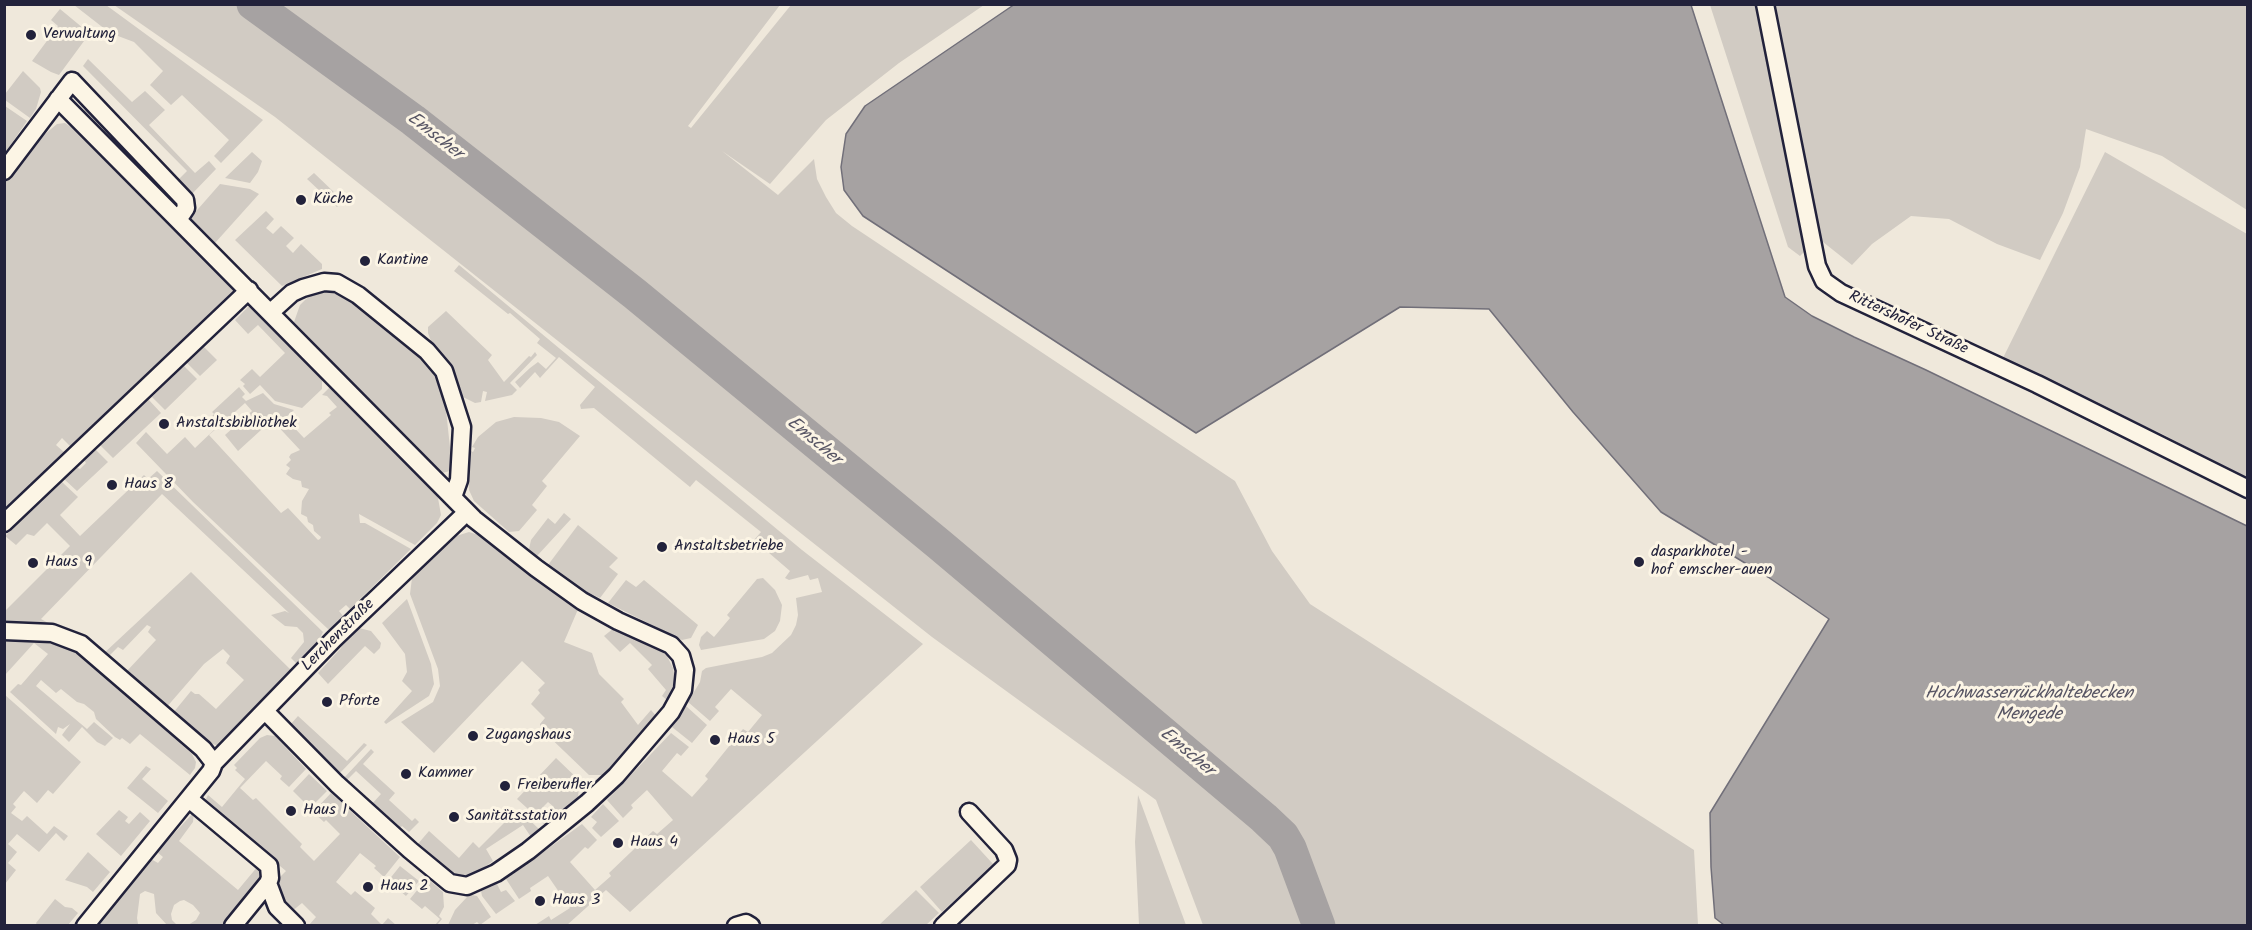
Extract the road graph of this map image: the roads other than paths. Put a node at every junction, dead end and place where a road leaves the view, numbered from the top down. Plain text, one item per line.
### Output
1 (1764, 4) edge
2 (4, 171) edge
3 (249, 290) junction
4 (272, 312) junction
5 (2247, 489) edge
6 (453, 497) junction
7 (467, 512) junction
8 (4, 522) edge
9 (4, 631) edge
10 (265, 711) junction
11 (214, 763) junction
12 (189, 799) junction
13 (969, 812) dead end
14 (268, 884) junction
15 (85, 926) edge
16 (232, 926) edge
17 (296, 926) edge
18 (736, 926) edge
19 (751, 926) edge
20 (943, 926) edge

1 - 5 street, Rittershofer Straße
2 - 3 street
3 - 4 street
3 - 8 street
4 - 6 street
4 - 6 street
6 - 7 street
7 - 10 street, Lerchenstraße
7 - 10 street
9 - 11 street
10 - 11 street, Lerchenstraße
11 - 12 street, Lerchenstraße
12 - 14 street
12 - 15 street, Lerchenstraße
13 - 20 street
14 - 16 street
14 - 17 street
18 - 19 street

